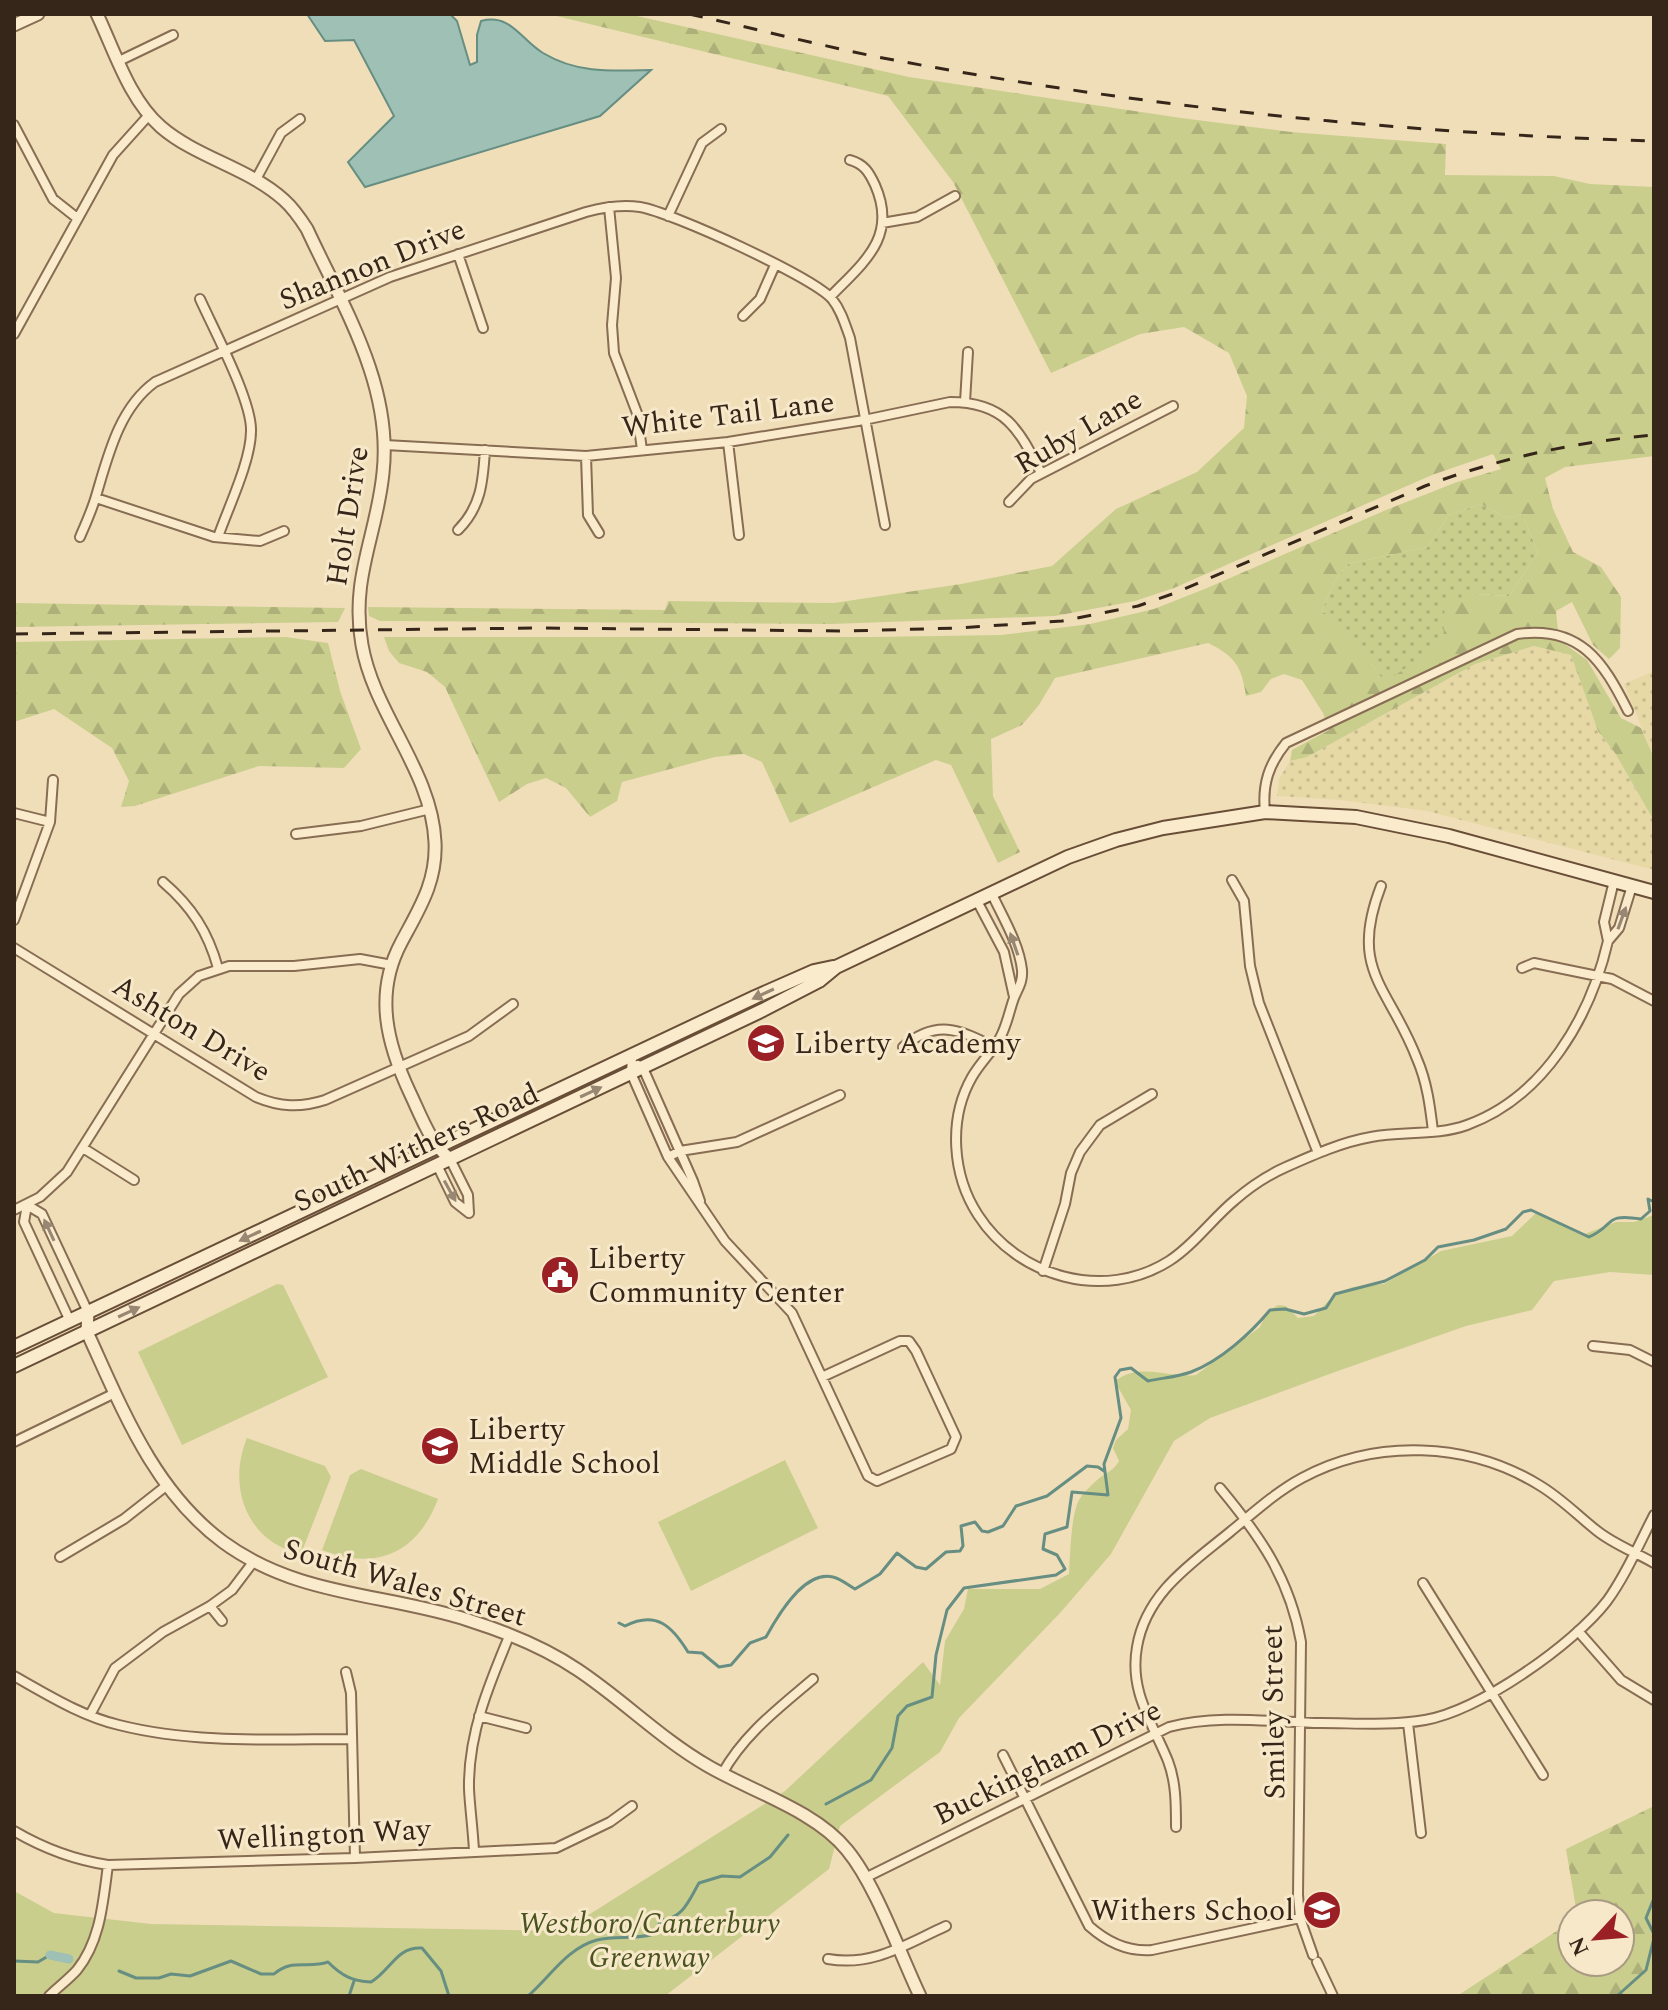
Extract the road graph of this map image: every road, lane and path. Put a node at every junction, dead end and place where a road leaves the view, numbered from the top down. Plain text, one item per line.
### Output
1 (38, 14) edge
2 (97, 14) edge
3 (14, 25) edge
4 (173, 35) dead end
5 (119, 61) junction
6 (149, 115) junction
7 (300, 119) dead end
8 (14, 125) edge
9 (721, 129) dead end
10 (850, 160) dead end
11 (255, 181) junction
12 (955, 196) dead end
13 (609, 207) junction
14 (668, 216) junction
15 (77, 218) junction
16 (882, 223) junction
17 (458, 254) junction
18 (775, 265) junction
19 (830, 297) junction
20 (200, 299) dead end
21 (340, 299) junction
22 (743, 316) dead end
23 (483, 328) dead end
24 (14, 334) edge
25 (224, 352) junction
26 (968, 352) dead end
27 (965, 402) junction
28 (1173, 406) dead end
29 (864, 420) junction
30 (728, 442) junction
31 (385, 445) junction
32 (485, 450) junction
33 (642, 450) junction
34 (586, 456) junction
35 (1041, 473) junction
36 (96, 498) junction
37 (1009, 502) dead end
38 (885, 525) dead end
39 (458, 530) dead end
40 (284, 531) dead end
41 (599, 533) dead end
42 (739, 535) dead end
43 (80, 537) dead end
44 (218, 537) junction
45 (1628, 711) dead end
46 (53, 780) dead end
47 (430, 809) junction
48 (1265, 812) junction
49 (14, 813) edge
50 (50, 822) junction
51 (296, 834) dead end
52 (1232, 880) dead end
53 (1614, 881) junction
54 (163, 882) dead end
55 (1381, 886) dead end
56 (1632, 886) junction
57 (991, 892) junction
58 (1654, 892) edge
59 (975, 899) junction
60 (14, 920) edge
61 (1608, 941) junction
62 (14, 948) edge
63 (392, 965) junction
64 (218, 968) junction
65 (1522, 968) dead end
66 (1598, 977) junction
67 (1014, 998) junction
68 (1654, 1001) edge
69 (513, 1004) dead end
70 (154, 1034) junction
71 (903, 1047) dead end
72 (994, 1047) junction
73 (635, 1064) junction
74 (397, 1066) junction
75 (1152, 1094) dead end
76 (840, 1095) dead end
77 (1433, 1131) junction
78 (83, 1148) junction
79 (437, 1149) junction
80 (680, 1151) junction
81 (1318, 1153) junction
82 (668, 1157) junction
83 (450, 1159) junction
84 (437, 1165) junction
85 (134, 1180) dead end
86 (27, 1205) junction
87 (701, 1206) junction
88 (14, 1210) edge
89 (1043, 1271) junction
90 (88, 1312) junction
91 (70, 1321) junction
92 (87, 1332) junction
93 (1593, 1346) dead end
94 (14, 1347) edge
95 (1654, 1362) edge
96 (14, 1366) edge
97 (822, 1377) junction
98 (115, 1393) junction
99 (14, 1442) edge
100 (166, 1486) junction
101 (1220, 1488) dead end
102 (1654, 1515) edge
103 (1246, 1519) junction
104 (1635, 1552) junction
105 (60, 1557) dead end
106 (254, 1561) junction
107 (1654, 1563) edge
108 (1423, 1583) dead end
109 (210, 1606) junction
110 (222, 1621) dead end
111 (1578, 1631) junction
112 (510, 1634) junction
113 (346, 1672) dead end
114 (14, 1676) edge
115 (813, 1679) dead end
116 (1492, 1693) junction
117 (1654, 1700) edge
118 (90, 1715) junction
119 (479, 1716) junction
120 (1301, 1722) junction
121 (1408, 1723) junction
122 (526, 1728) dead end
123 (1154, 1734) junction
124 (352, 1739) junction
125 (1003, 1755) dead end
126 (722, 1774) junction
127 (1543, 1775) dead end
128 (1025, 1799) junction
129 (632, 1806) dead end
130 (1176, 1827) dead end
131 (14, 1831) edge
132 (1421, 1833) dead end
133 (474, 1851) junction
134 (355, 1858) junction
135 (108, 1865) junction
136 (865, 1878) junction
137 (1300, 1918) junction
138 (946, 1926) dead end
139 (897, 1948) junction
140 (828, 1959) dead end
141 (49, 1996) edge
142 (920, 1996) edge
143 (1333, 1996) edge

1 - 3 street
2 - 5 street, Holt Drive
4 - 5 street
5 - 6 street, Holt Drive
6 - 11 street, Holt Drive
6 - 15 street
7 - 11 street
8 - 15 street
9 - 14 street
10 - 16 street
11 - 21 street, Holt Drive
12 - 16 street
13 - 14 street, Shannon Drive
13 - 17 street, Shannon Drive
13 - 33 street
14 - 18 street, Shannon Drive
15 - 24 street
16 - 19 street
17 - 21 street, Shannon Drive
17 - 23 street
18 - 19 street, Shannon Drive
18 - 22 street
19 - 29 street, Shannon Drive
20 - 25 street
21 - 25 street, Shannon Drive
21 - 31 street, Holt Drive
25 - 36 street, Shannon Drive
25 - 44 street
26 - 27 street
27 - 29 street, White Tail Lane
27 - 35 street, White Tail Lane
28 - 35 street, Ruby Lane
29 - 30 street, White Tail Lane
29 - 38 street, Shannon Drive
30 - 33 street, White Tail Lane
30 - 42 street
31 - 32 street, White Tail Lane
31 - 47 street, Holt Drive
32 - 34 street, White Tail Lane
32 - 39 street
33 - 34 street, White Tail Lane
34 - 41 street
35 - 37 street, Ruby Lane
36 - 43 street, Shannon Drive
36 - 44 street
40 - 44 street
45 - 48 street
46 - 50 street
47 - 51 street
47 - 63 street, Holt Drive
48 - 53 main road, South Withers Road
48 - 57 main road, South Withers Road
49 - 50 street
50 - 60 street
52 - 81 street
53 - 56 main road, South Withers Road
53 - 61 street
54 - 64 street
55 - 77 street
56 - 58 main road, South Withers Road
61 -> 56 street
57 - 59 main road, South Withers Road
67 -> 57 street
59 - 67 street
59 - 73 main road, South Withers Road
61 - 66 street
62 - 70 street, Ashton Drive
63 - 64 street
63 - 74 street, Holt Drive
64 - 70 street
65 - 66 street
66 - 68 street
66 - 77 street
67 - 72 street
69 - 74 street, Ashton Drive
70 - 74 street, Ashton Drive
70 - 78 street
71 - 72 street
72 - 89 street
73 - 79 main road, South Withers Road
73 - 80 street
73 - 82 street
83 -> 73 main road, South Withers Road
74 - 79 street, Holt Drive
75 - 89 street
76 - 80 street
77 - 81 street
78 - 85 street
78 - 86 street
79 - 83 street, Holt Drive
79 - 84 street, Holt Drive
79 -> 90 main road, South Withers Road
80 - 82 street
80 - 87 street
81 - 89 street
82 - 87 street
83 - 84 main road, South Withers Road
84 -> 83 street, Holt Drive
92 -> 84 main road, South Withers Road
86 - 88 street
90 -> 86 street
86 - 91 street
87 - 97 street
90 - 91 main road, South Withers Road
90 - 92 street, South Wales Street
91 - 92 street
91 - 94 main road, South Withers Road
92 - 96 main road, South Withers Road
92 - 98 street, South Wales Street
93 - 95 street
97 - 97 street
98 - 99 street
98 - 100 street, South Wales Street
100 - 105 street
100 - 106 street, South Wales Street
101 - 103 street, Smiley Street
102 - 104 street, Buckingham Drive
103 - 104 street
103 - 120 street, Smiley Street
103 - 123 street
104 - 107 street
104 - 111 street, Buckingham Drive
106 - 109 street
106 - 112 street, South Wales Street
108 - 116 street
109 - 110 street
109 - 118 street
111 - 116 street, Buckingham Drive
111 - 117 street
112 - 119 street
112 - 126 street, South Wales Street
113 - 124 street
114 - 118 street
115 - 126 street
116 - 121 street, Buckingham Drive
116 - 127 street
118 - 124 street
119 - 122 street
119 - 133 street
120 - 121 street, Buckingham Drive
120 - 123 street, Buckingham Drive
120 - 137 street, Smiley Street
121 - 132 street
123 - 128 street, Buckingham Drive
123 - 130 street
124 - 134 street
125 - 128 street
126 - 136 street, South Wales Street
128 - 136 street, Buckingham Drive
128 - 137 street
129 - 133 street, Wellington Way
131 - 135 street, Wellington Way
133 - 134 street, Wellington Way
134 - 135 street, Wellington Way
135 - 141 street
136 - 139 street, South Wales Street
137 - 143 street, Smiley Street
138 - 139 street
139 - 140 street
139 - 142 street, South Wales Street

